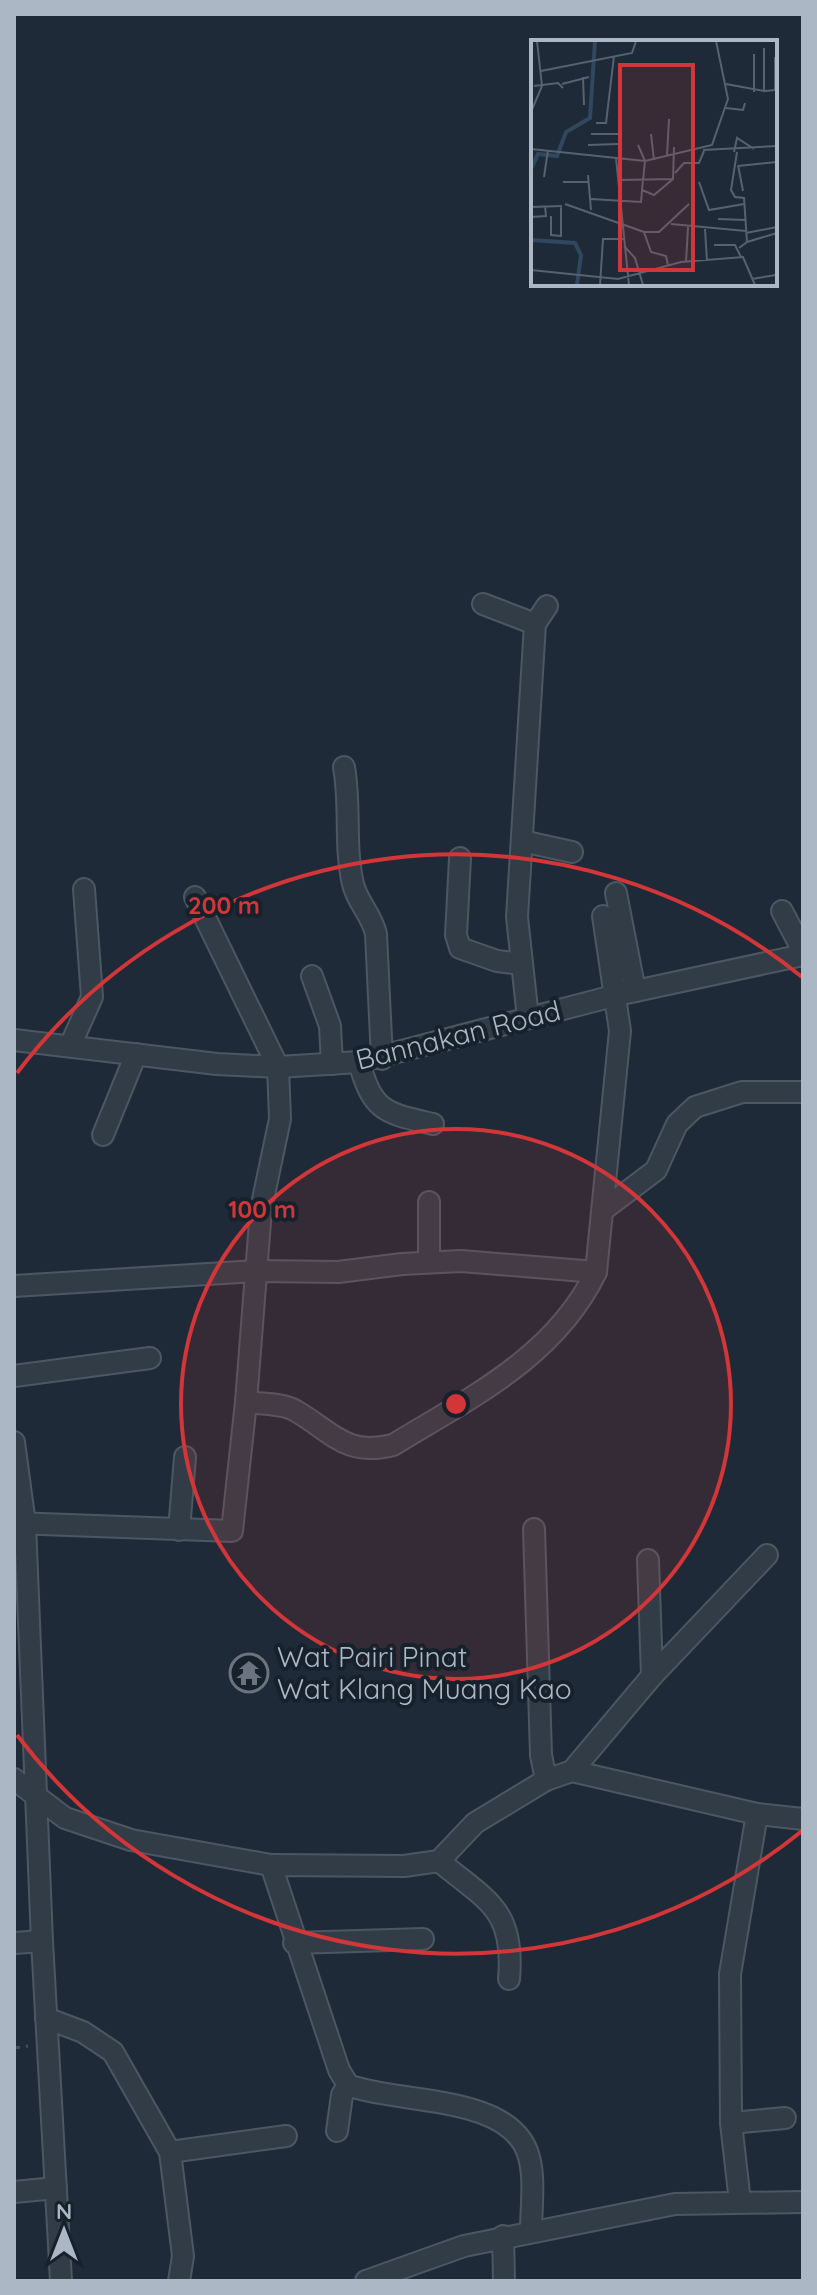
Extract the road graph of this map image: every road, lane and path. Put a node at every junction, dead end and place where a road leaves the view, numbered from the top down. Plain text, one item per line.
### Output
1 (483, 604) dead end
2 (547, 606) dead end
3 (535, 624) junction
4 (344, 767) dead end
5 (522, 841) junction
6 (572, 852) dead end
7 (460, 858) dead end
8 (84, 889) dead end
9 (616, 893) dead end
10 (195, 897) dead end
11 (782, 911) dead end
12 (603, 916) dead end
13 (803, 953) edge
14 (522, 964) junction
15 (312, 976) dead end
16 (626, 993) junction
17 (528, 1018) junction
18 (14, 1040) edge
19 (70, 1046) junction
20 (136, 1054) junction
21 (382, 1059) junction
22 (359, 1062) junction
23 (332, 1064) junction
24 (278, 1067) junction
25 (803, 1092) edge
26 (433, 1124) dead end
27 (103, 1135) dead end
28 (429, 1202) dead end
29 (603, 1210) junction
30 (429, 1262) junction
31 (257, 1271) junction
32 (596, 1272) junction
33 (14, 1286) edge
34 (150, 1358) dead end
35 (14, 1376) edge
36 (246, 1402) junction
37 (14, 1442) edge
38 (185, 1457) dead end
39 (20, 1523) edge
40 (534, 1529) dead end
41 (179, 1530) junction
42 (767, 1555) dead end
43 (648, 1560) dead end
44 (652, 1676) junction
45 (572, 1771) junction
46 (14, 1779) edge
47 (546, 1780) junction
48 (39, 1801) junction
49 (757, 1814) junction
50 (803, 1819) edge
51 (439, 1861) junction
52 (271, 1865) junction
53 (423, 1939) dead end
54 (42, 1941) junction
55 (14, 1943) edge
56 (294, 1943) junction
57 (509, 1979) dead end
58 (46, 2018) junction
59 (348, 2085) junction
60 (785, 2118) dead end
61 (731, 2123) junction
62 (337, 2131) dead end
63 (286, 2136) dead end
64 (170, 2152) junction
65 (56, 2188) junction
66 (14, 2192) edge
67 (740, 2202) junction
68 (803, 2202) edge
69 (531, 2231) junction
70 (503, 2236) junction
71 (61, 2281) edge
72 (179, 2281) edge
73 (366, 2281) edge
74 (504, 2281) edge

1 - 3 street
2 - 3 street
3 - 5 street
4 - 21 street
5 - 6 street
5 - 14 street
7 - 14 street
8 - 19 street
9 - 16 street
10 - 24 street
11 - 13 street
12 - 16 street
13 - 16 street, Bannakan Road
14 - 17 street
15 - 23 street
16 - 17 street, Bannakan Road
16 - 29 street
17 - 21 street, Bannakan Road
18 - 19 street, Bannakan Road
19 - 20 street, Bannakan Road
20 - 24 street, Bannakan Road
20 - 27 street
21 - 22 street, Bannakan Road
22 - 23 street, Bannakan Road
22 - 26 street
23 - 24 street, Bannakan Road
24 - 31 street
25 - 29 street
28 - 30 street
29 - 32 street
30 - 31 street
30 - 32 street
31 - 33 street
31 - 36 street
32 - 36 street
34 - 35 street
36 - 41 street
37 - 39 street
38 - 41 street
39 - 41 street
39 - 48 street
40 - 47 street
42 - 44 street
43 - 44 street
44 - 45 street
45 - 47 street
45 - 49 street
46 - 48 street
47 - 51 street
48 - 52 street
48 - 54 street
49 - 50 street
49 - 61 street
51 - 52 street
51 - 57 street
52 - 56 street
53 - 56 street
54 - 55 street
54 - 58 street
56 - 59 street
58 - 64 street
58 - 65 street
59 - 62 street
59 - 69 street
60 - 61 street
61 - 67 street
63 - 64 street
64 - 72 street
65 - 66 street
65 - 71 street
67 - 68 street
67 - 69 street
69 - 70 street
70 - 73 street
70 - 74 street

